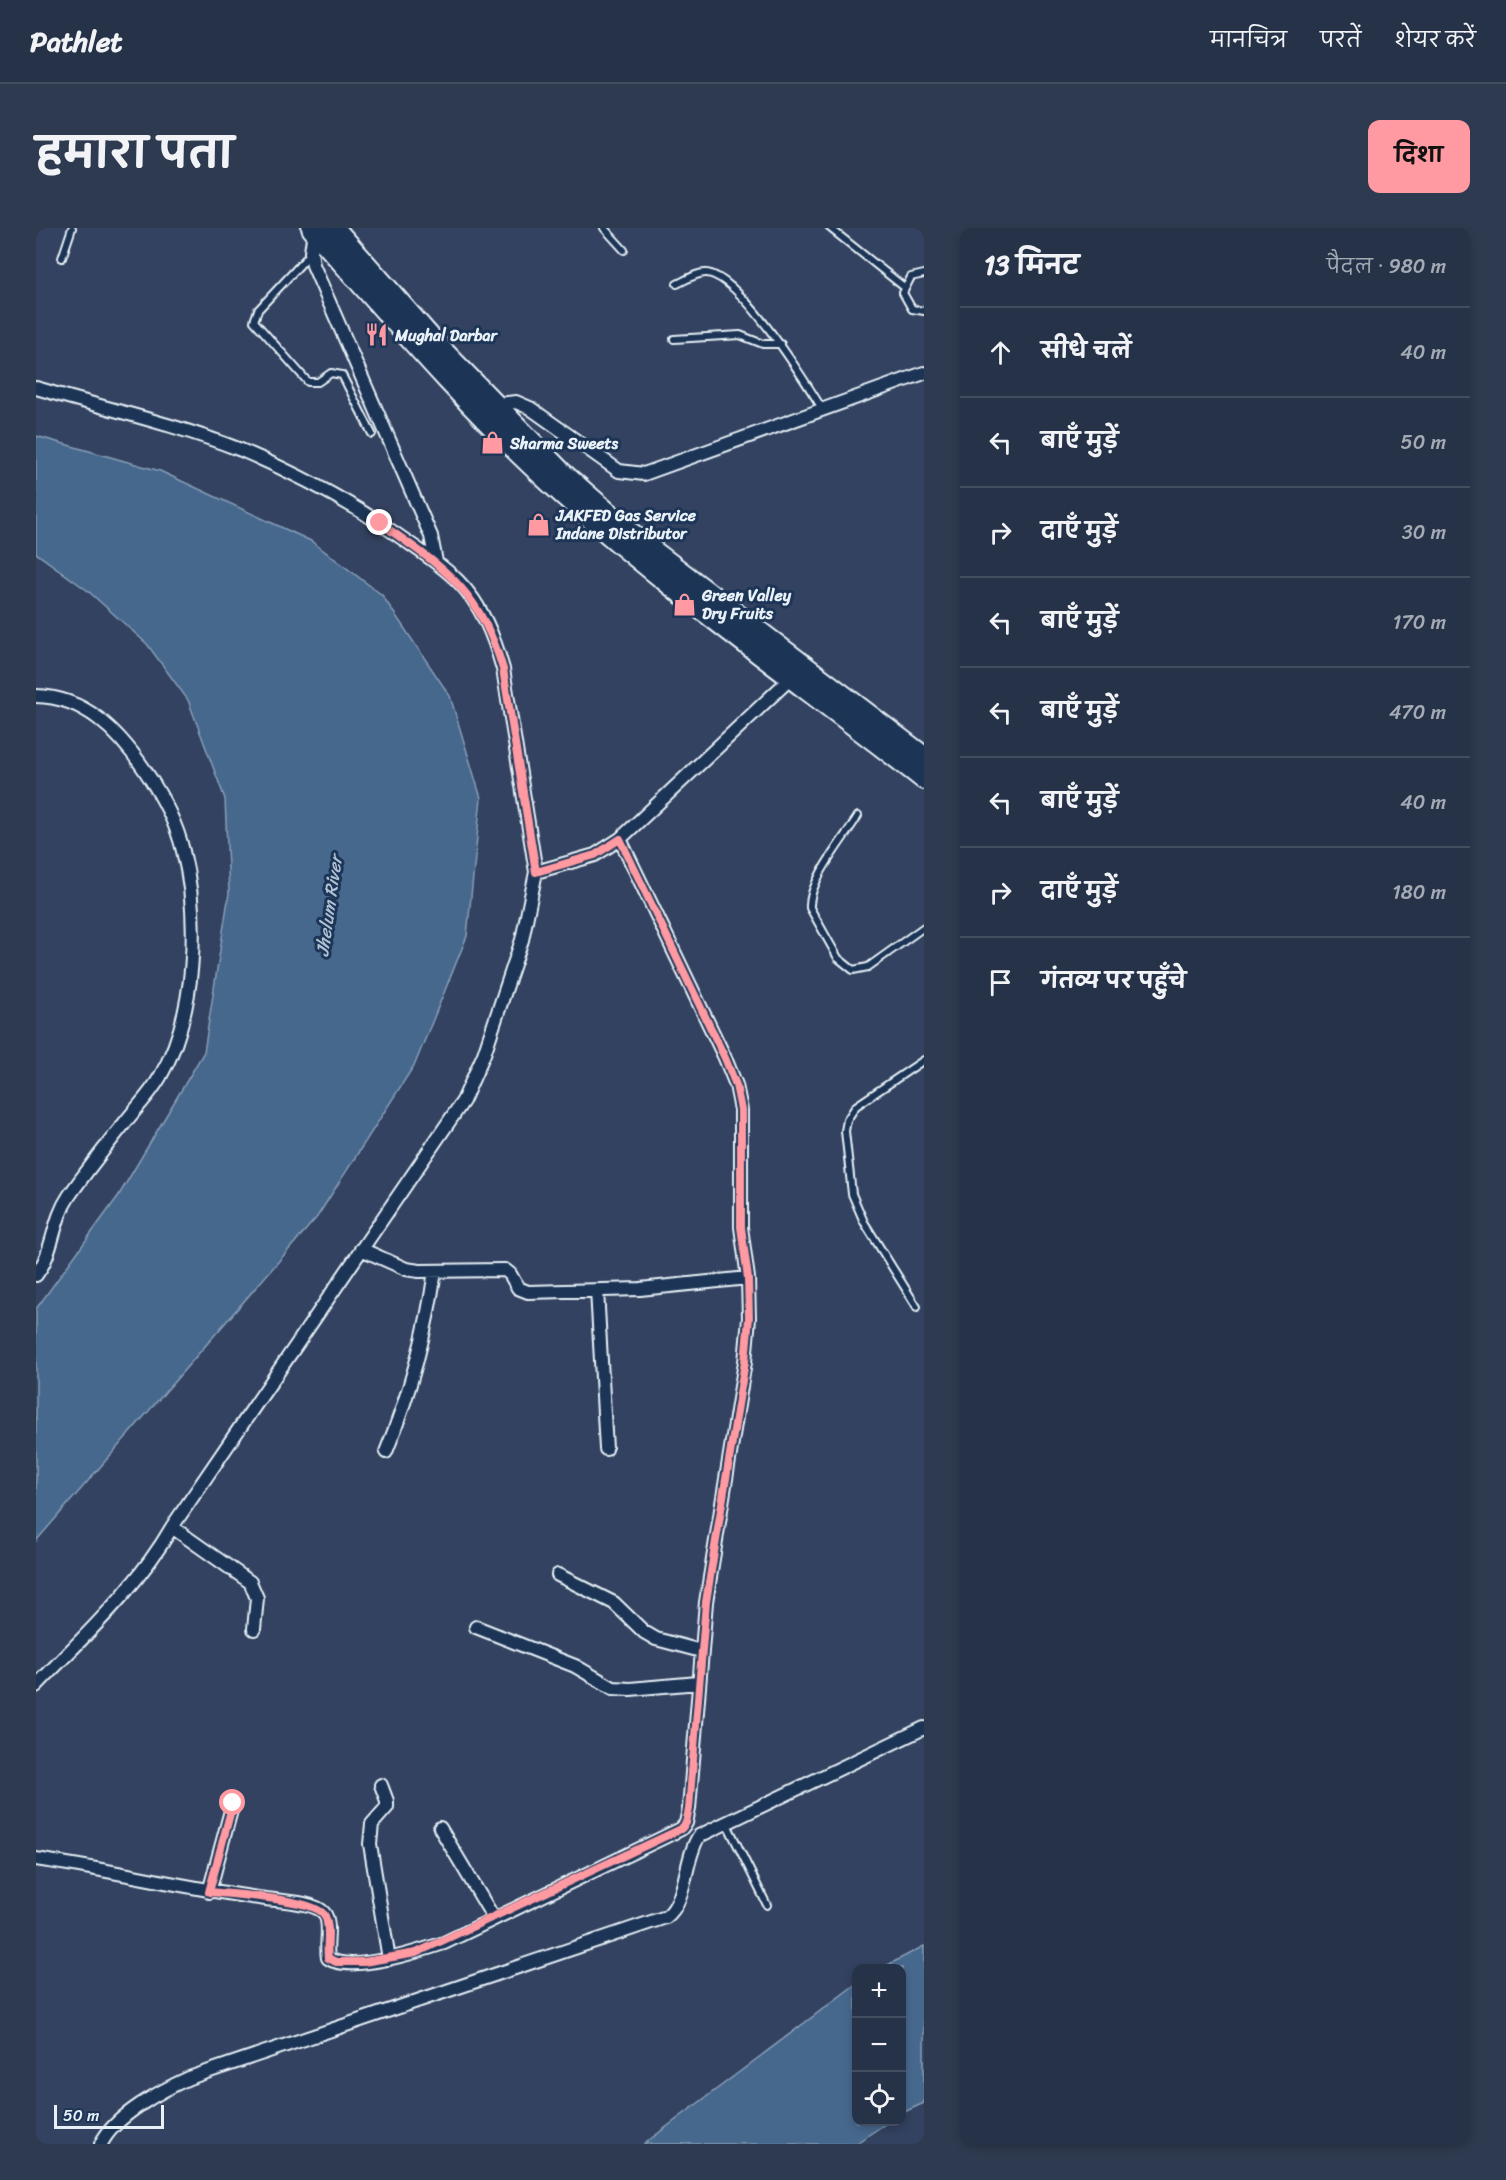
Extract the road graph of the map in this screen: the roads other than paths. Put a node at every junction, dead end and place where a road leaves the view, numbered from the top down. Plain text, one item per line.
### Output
1 (72, 228) edge
2 (334, 228) edge
3 (604, 228) edge
4 (830, 228) edge
5 (313, 229) edge
6 (624, 250) dead end
7 (311, 252) junction
8 (62, 258) dead end
9 (924, 274) edge
10 (677, 284) dead end
11 (904, 287) junction
12 (924, 311) edge
13 (674, 339) dead end
14 (781, 344) junction
15 (924, 373) edge
16 (36, 388) edge
17 (484, 407) junction
18 (823, 410) junction
19 (372, 434) dead end
20 (436, 562) junction
21 (792, 677) junction
22 (36, 696) edge
23 (924, 757) edge
24 (924, 779) edge
25 (858, 816) dead end
26 (620, 839) junction
27 (536, 872) junction
28 (924, 927) edge
29 (924, 1060) edge
30 (360, 1249) junction
31 (435, 1271) junction
32 (36, 1275) edge
33 (748, 1278) junction
34 (597, 1290) junction
35 (917, 1307) dead end
36 (606, 1449) dead end
37 (386, 1452) dead end
38 (172, 1527) junction
39 (558, 1575) dead end
40 (476, 1627) dead end
41 (254, 1629) dead end
42 (701, 1651) junction
43 (698, 1683) junction
44 (36, 1686) edge
45 (924, 1728) edge
46 (381, 1785) dead end
47 (233, 1803) dead end
48 (726, 1822) junction
49 (440, 1828) dead end
50 (36, 1859) edge
51 (209, 1892) junction
52 (767, 1905) dead end
53 (493, 1917) junction
54 (389, 1959) junction
55 (101, 2144) edge

1 - 8 lane
2 - 17 highway
3 - 6 lane
4 - 11 lane
5 - 7 street
5 - 17 highway
7 - 19 lane
7 - 20 street
9 - 11 lane
10 - 14 lane
11 - 12 lane
13 - 14 lane
14 - 18 lane
15 - 18 street
16 - 20 street
17 - 18 street
17 - 21 highway
17 - 23 highway
20 - 27 street
21 - 24 highway
21 - 26 street
22 - 32 street
25 - 28 lane
26 - 27 street
26 - 33 street
27 - 30 street
29 - 35 lane
30 - 31 street
30 - 38 street
31 - 34 street
31 - 37 street
33 - 34 street
33 - 42 street
34 - 36 street
38 - 41 street
38 - 44 street
39 - 42 street
40 - 43 street
42 - 43 street
43 - 53 street
45 - 48 street
46 - 54 street
47 - 51 street
48 - 52 lane
48 - 55 street
49 - 53 street
50 - 51 street
51 - 54 street
53 - 54 street

